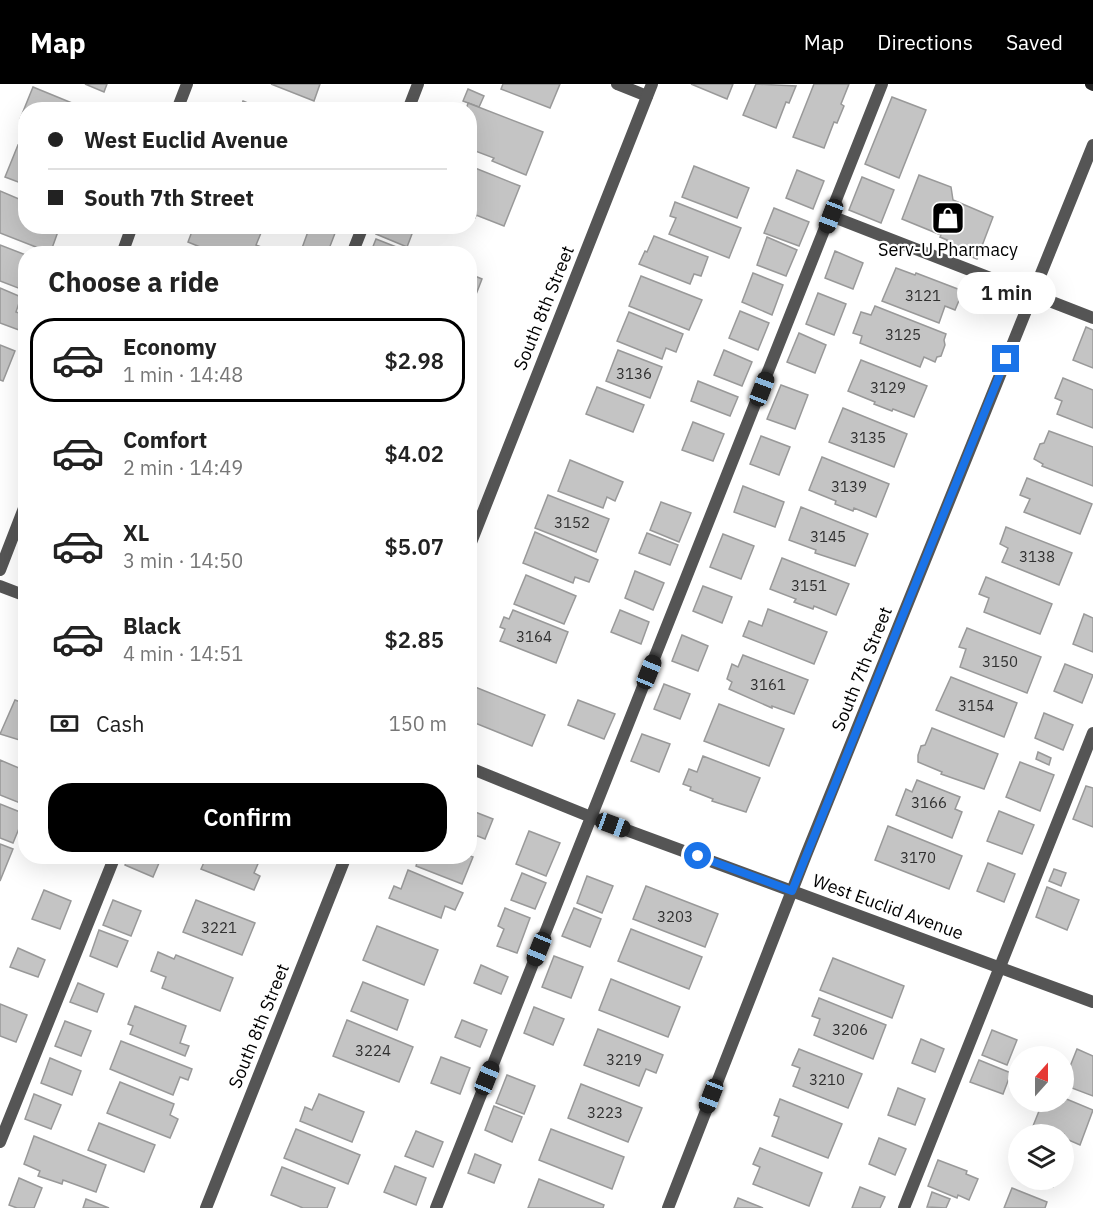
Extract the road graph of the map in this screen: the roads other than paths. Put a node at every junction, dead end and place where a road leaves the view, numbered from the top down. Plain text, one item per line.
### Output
1 (187, 84) edge
2 (418, 84) edge
3 (617, 84) edge
4 (882, 84) edge
5 (650, 90) edge
6 (180, 102) edge
7 (411, 102) edge
8 (1093, 145) edge
9 (831, 216) junction
10 (1032, 294) junction
11 (1093, 318) edge
12 (18, 524) edge
13 (477, 527) edge
14 (0, 570) edge
15 (0, 586) edge
16 (18, 593) edge
17 (1093, 733) edge
18 (477, 771) edge
19 (591, 817) junction
20 (112, 864) edge
21 (343, 864) edge
22 (792, 891) junction
23 (1001, 968) junction
24 (1093, 1002) edge
25 (0, 1142) edge
26 (206, 1208) edge
27 (436, 1208) edge
28 (668, 1208) edge
29 (904, 1208) edge

1 - 6 street
2 - 7 street
3 - 5 street
4 - 9 street
5 - 13 street, South 8th Street
8 - 10 street, South 7th Street
9 - 10 street
9 - 19 street
10 - 11 street
10 - 22 street, South 7th Street
12 - 14 street
15 - 16 street
17 - 23 street
18 - 19 street, West Euclid Avenue
19 - 22 street, West Euclid Avenue
19 - 27 street
20 - 25 street
21 - 26 street, South 8th Street
22 - 23 street, West Euclid Avenue
22 - 28 street, South 7th Street
23 - 24 street, West Euclid Avenue
23 - 29 street

